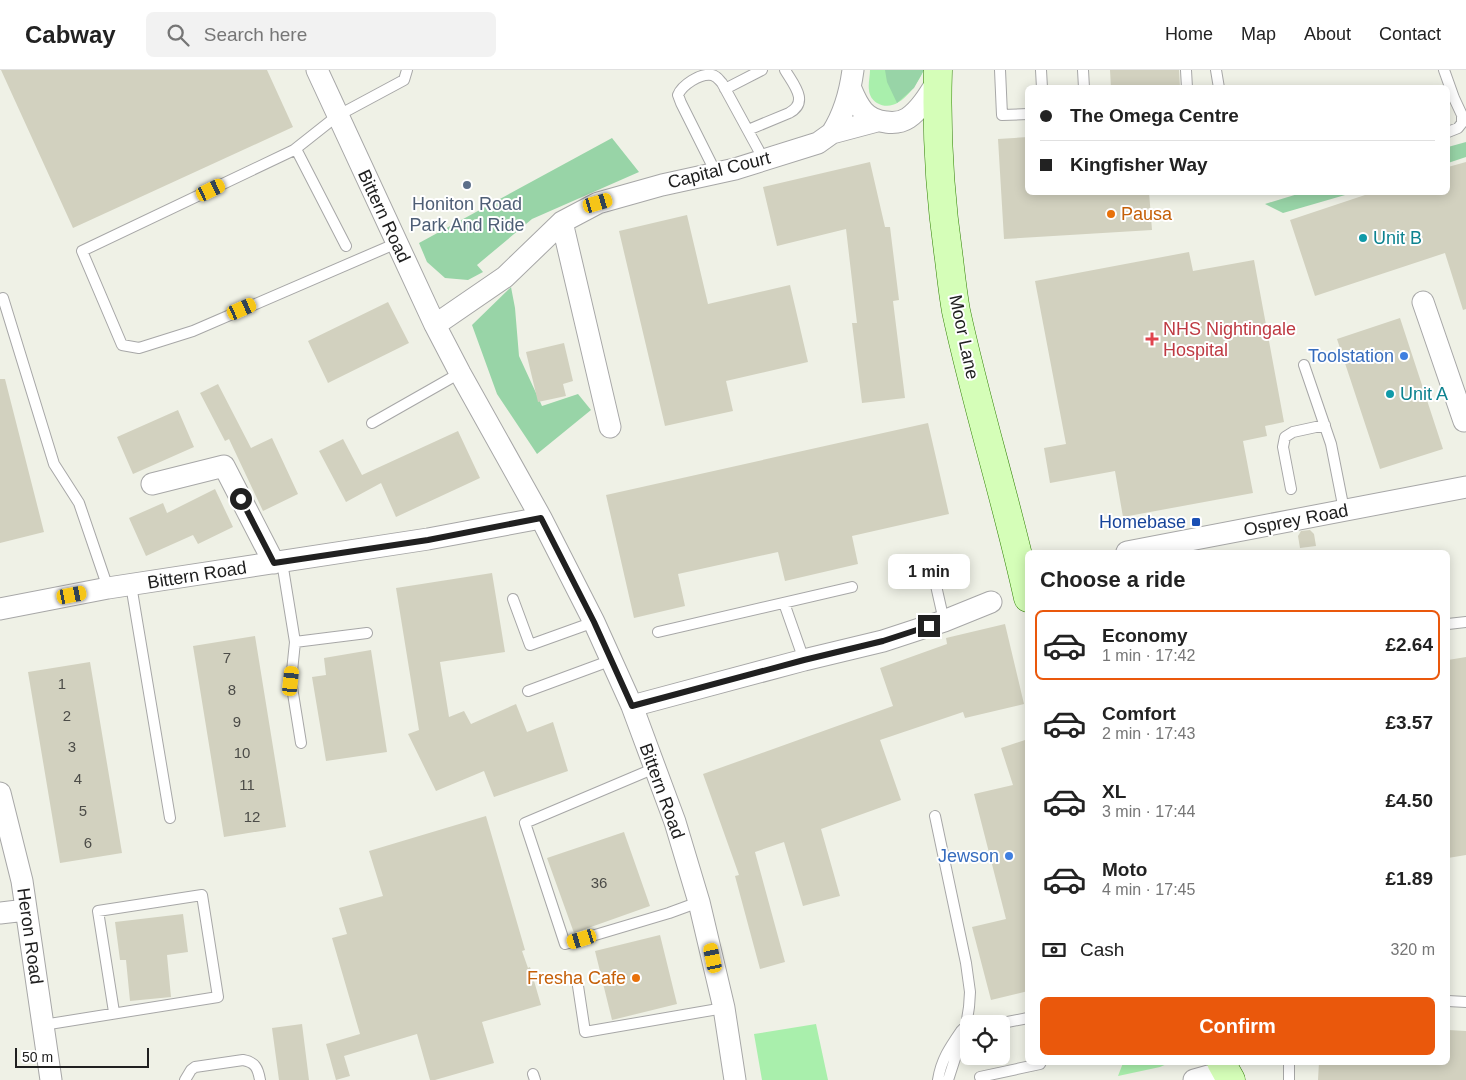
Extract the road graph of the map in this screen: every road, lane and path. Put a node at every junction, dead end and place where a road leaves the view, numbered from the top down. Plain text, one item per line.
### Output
1 (317, 70) edge
2 (407, 70) edge
3 (762, 70) edge
4 (785, 70) edge
5 (1000, 70) edge
6 (1041, 70) edge
7 (1083, 70) edge
8 (1186, 70) edge
9 (1216, 70) edge
10 (1444, 70) edge
11 (938, 75) edge
12 (852, 80) edge
13 (1042, 85) edge
14 (1084, 85) edge
15 (1187, 85) edge
16 (1219, 85) edge
17 (1449, 85) edge
18 (1450, 87) edge
19 (726, 89) junction
20 (1025, 114) edge
21 (337, 116) junction
22 (877, 121) junction
23 (748, 130) junction
24 (1450, 131) edge
25 (832, 133) junction
26 (296, 149) junction
27 (764, 160) junction
28 (716, 173) junction
29 (562, 222) junction
30 (398, 242) junction
31 (346, 246) dead end
32 (3, 298) dead end
33 (1422, 302) dead end
34 (435, 325) junction
35 (1304, 365) dead end
36 (460, 373) junction
37 (1466, 420) edge
38 (372, 423) dead end
39 (1325, 425) junction
40 (610, 427) dead end
41 (152, 484) dead end
42 (1466, 487) edge
43 (1291, 490) dead end
44 (1344, 510) junction
45 (541, 518) junction
46 (1137, 550) edge
47 (278, 562) junction
48 (932, 568) dead end
49 (1025, 570) edge
50 (131, 585) junction
51 (852, 586) dead end
52 (108, 588) junction
53 (513, 599) dead end
54 (991, 602) dead end
55 (784, 603) junction
56 (0, 609) edge
57 (944, 621) junction
58 (594, 622) junction
59 (1466, 622) edge
60 (1450, 624) edge
61 (658, 632) dead end
62 (367, 633) dead end
63 (295, 642) junction
64 (612, 660) junction
65 (804, 660) junction
66 (528, 691) dead end
67 (632, 706) junction
68 (301, 743) dead end
69 (655, 768) junction
70 (0, 793) edge
71 (935, 816) dead end
72 (170, 818) dead end
73 (699, 902) junction
74 (26, 910) junction
75 (0, 913) edge
76 (578, 986) dead end
77 (1450, 1001) edge
78 (1466, 1002) edge
79 (724, 1008) junction
80 (114, 1012) junction
81 (968, 1015) edge
82 (1025, 1019) edge
83 (1010, 1021) edge
84 (42, 1025) junction
85 (960, 1034) edge
86 (960, 1043) edge
87 (1035, 1065) edge
88 (1289, 1065) edge
89 (1226, 1071) edge
90 (980, 1077) dead end
91 (51, 1080) edge
92 (185, 1080) edge
93 (260, 1080) edge
94 (735, 1080) edge
95 (938, 1080) edge
96 (948, 1080) edge
97 (1194, 1080) edge
98 (1289, 1080) edge

1 - 21 street, Bittern Road
2 - 21 lane
3 - 19 lane
4 - 23 lane
5 - 20 lane
6 - 13 lane
7 - 14 lane
8 - 15 lane
9 - 16 lane
10 - 17 lane
11 - 22 street, Capital Court
11 - 49 main road, Moor Lane
12 - 22 street
12 - 25 street
18 - 24 lane
19 - 23 lane
19 - 28 lane
21 - 26 lane
21 - 30 street, Bittern Road
22 - 25 street, Capital Court
23 - 27 lane
25 - 27 street, Capital Court
26 - 30 lane
26 - 31 lane
27 - 28 street, Capital Court
28 - 29 street, Capital Court
29 - 34 street, Capital Court
29 - 40 street
30 - 34 street, Bittern Road
32 - 52 lane
33 - 37 street
34 - 36 street, Bittern Road
35 - 39 lane
36 - 38 lane
36 - 45 street, Bittern Road
39 - 43 lane
39 - 44 lane
41 - 47 street
42 - 44 street, Osprey Road
44 - 46 street, Osprey Road
45 - 47 street, Bittern Road
45 - 58 street, Bittern Road
47 - 50 street, Bittern Road
47 - 63 lane
48 - 57 lane
50 - 52 street, Bittern Road
50 - 72 lane
51 - 55 lane
52 - 56 street, Bittern Road
53 - 58 lane
54 - 57 street
55 - 61 lane
55 - 65 lane
57 - 65 street
58 - 64 street, Bittern Road
59 - 60 lane
62 - 63 lane
63 - 68 lane
64 - 66 lane
64 - 67 street, Bittern Road
65 - 67 street
67 - 69 street, Bittern Road
69 - 73 street, Bittern Road
69 - 73 lane
70 - 74 street, Heron Road
71 - 81 lane
73 - 79 street, Bittern Road
74 - 75 street
74 - 84 street, Heron Road
76 - 79 lane
77 - 78 lane
79 - 94 street, Bittern Road
80 - 80 lane
80 - 84 lane
82 - 83 lane
84 - 91 street, Heron Road
85 - 95 lane
86 - 96 lane
87 - 90 lane
88 - 98 lane
89 - 97 street
92 - 93 lane

